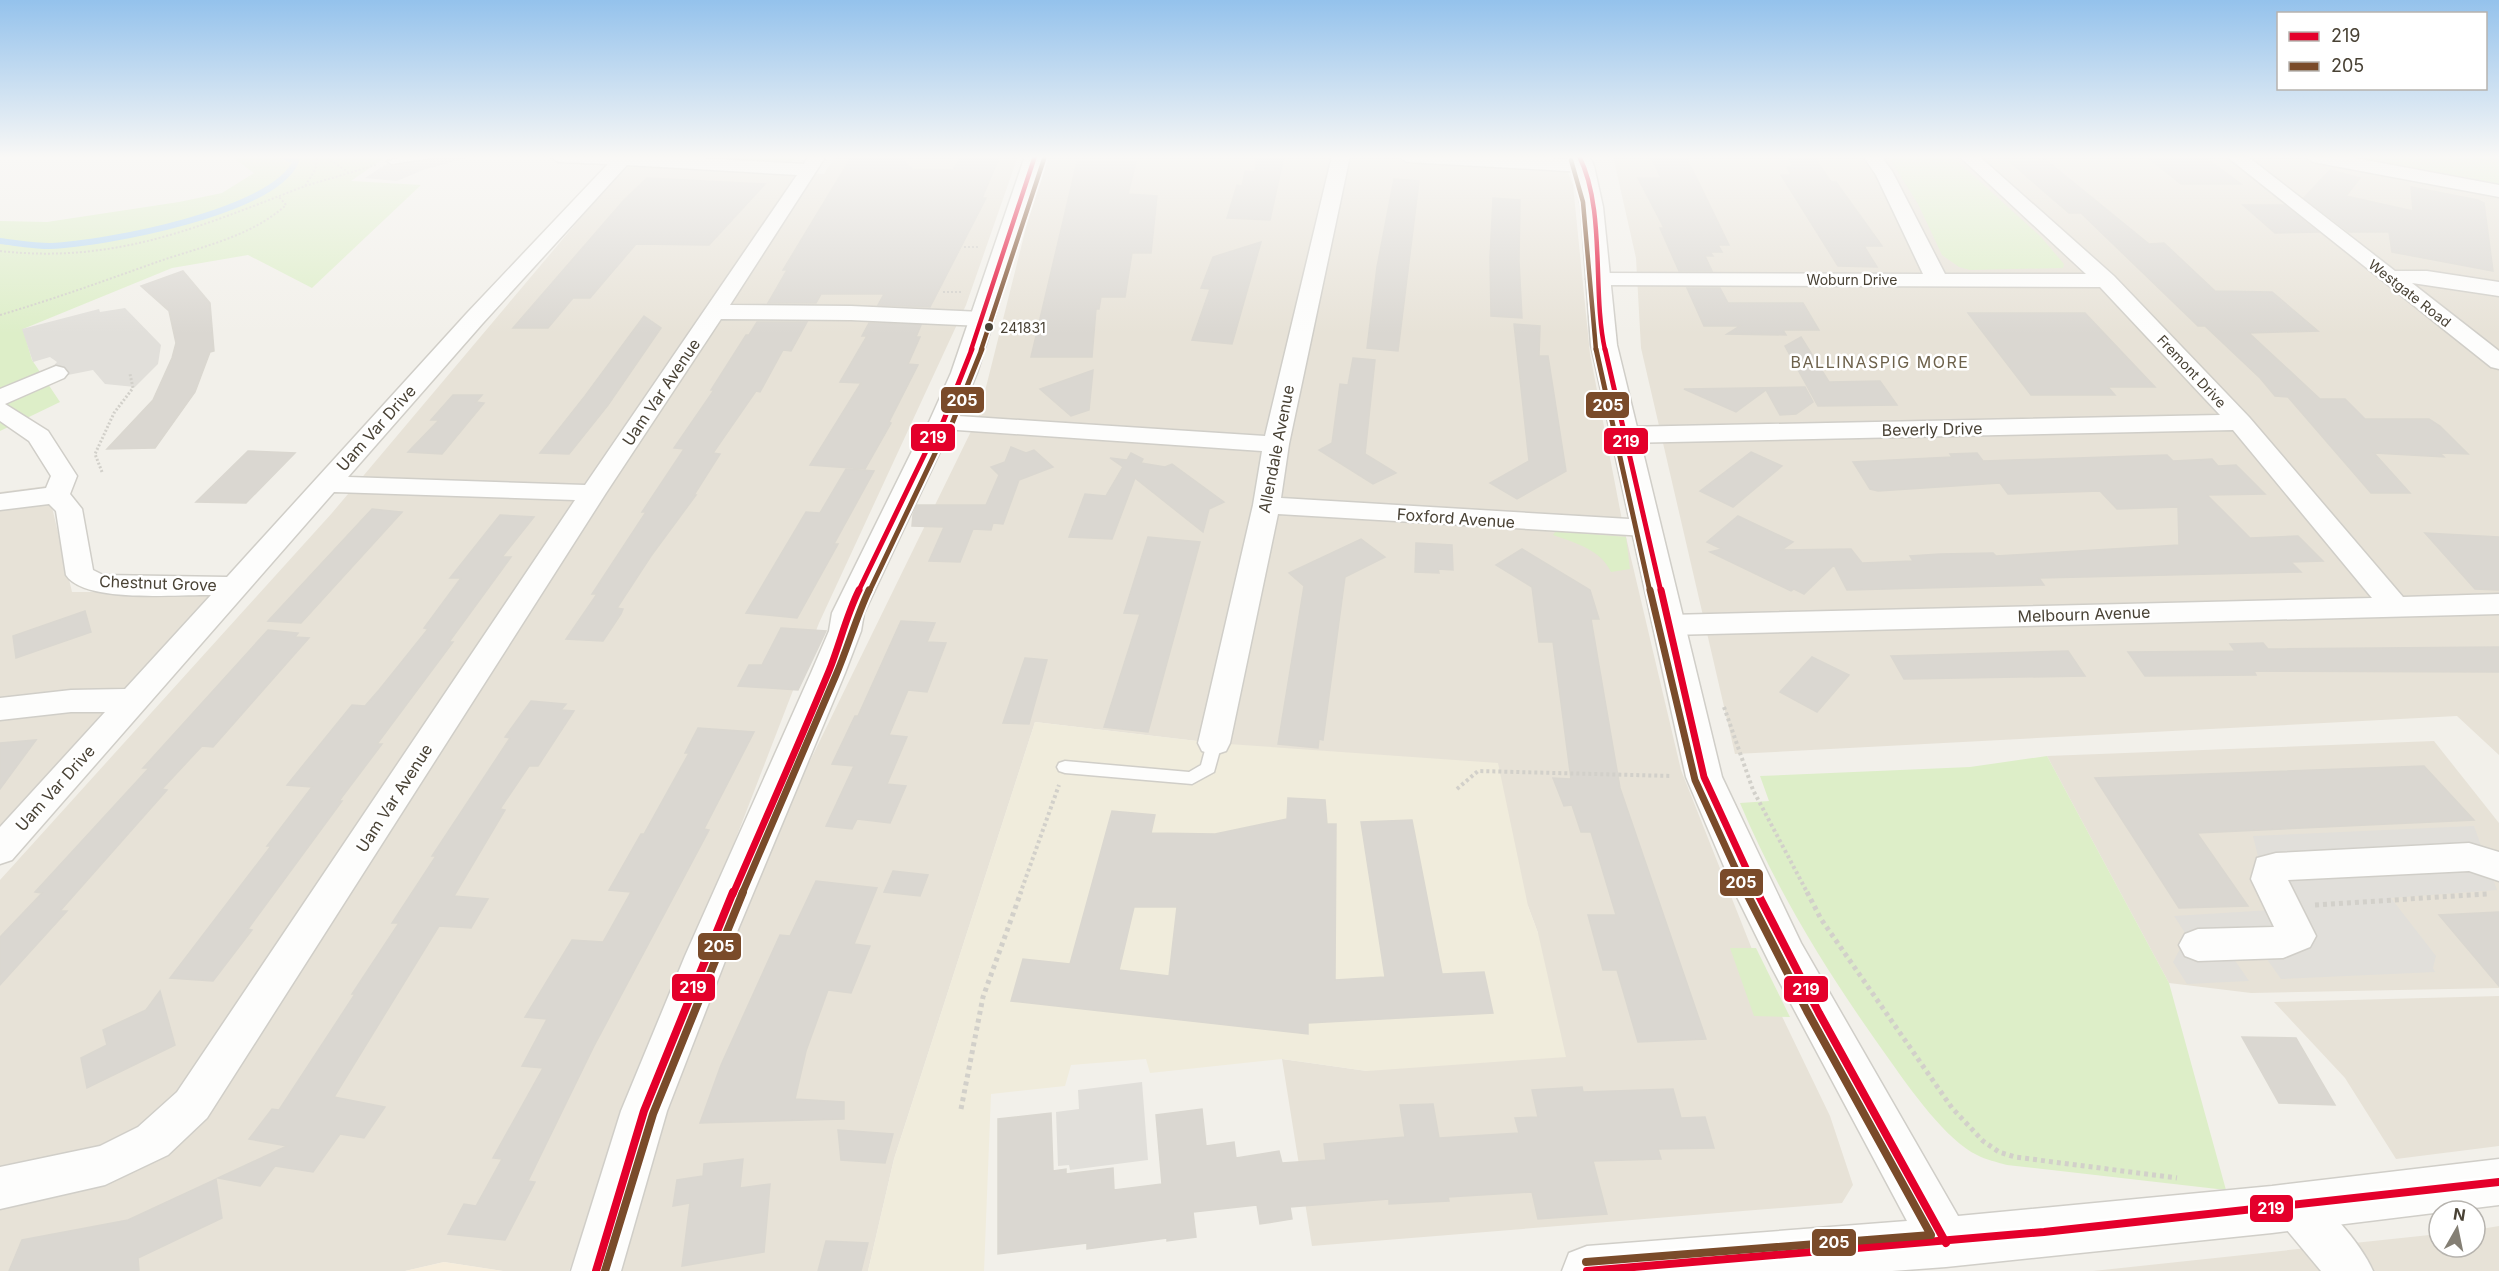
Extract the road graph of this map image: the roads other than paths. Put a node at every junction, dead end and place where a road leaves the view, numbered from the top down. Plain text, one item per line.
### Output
1 (571, 215) edge
2 (778, 215) edge
3 (1016, 215) edge
4 (1328, 215) edge
5 (1593, 215) edge
6 (1905, 215) edge
7 (2034, 215) edge
8 (2311, 215) edge
9 (2390, 277) junction
10 (1597, 279) junction
11 (1937, 280) junction
12 (2106, 280) junction
13 (2499, 289) edge
14 (714, 312) junction
15 (982, 319) junction
16 (2499, 362) edge
17 (56, 373) dead end
18 (0, 398) edge
19 (0, 410) edge
20 (943, 422) junction
21 (2240, 422) junction
22 (1623, 435) junction
23 (1276, 444) junction
24 (326, 484) junction
25 (593, 493) junction
26 (56, 495) junction
27 (0, 501) edge
28 (1266, 505) junction
29 (1646, 528) junction
30 (236, 586) junction
31 (2499, 604) edge
32 (2395, 606) junction
33 (1669, 625) junction
34 (134, 700) junction
35 (0, 709) edge
36 (1214, 743) joint
37 (1065, 767) road end
38 (0, 850) edge
39 (2499, 867) edge
40 (2198, 945) dead end
41 (2499, 1182) edge
42 (0, 1188) edge
43 (2296, 1209) junction
44 (1946, 1243) junction
45 (596, 1271) edge
46 (1587, 1271) edge
47 (2350, 1271) edge

1 - 24 street, Uam Var Drive
2 - 14 street, Uam Var Avenue
3 - 15 street
4 - 23 street, Allendale Avenue
5 - 10 street
6 - 11 street
7 - 12 street, Fremont Drive
8 - 9 street, Westgate Road
9 - 13 street
9 - 16 street, Westgate Road
10 - 11 street, Woburn Drive
10 - 22 street
11 - 12 street, Woburn Drive
12 - 21 street, Fremont Drive
14 - 15 street
14 - 25 street, Uam Var Avenue
15 - 20 street
17 - 18 street
19 - 26 street
20 - 23 street
20 - 45 street
21 - 22 street, Beverly Drive
21 - 32 street, Fremont Drive
22 - 29 street
23 - 28 street, Allendale Avenue
24 - 25 street
24 - 30 street, Uam Var Drive
25 - 42 street, Uam Var Avenue
26 - 27 street
26 - 30 street, Chestnut Grove
28 - 29 street, Foxford Avenue
28 - 36 street, Allendale Avenue
29 - 33 street
30 - 34 street, Uam Var Drive
31 - 32 street, Melbourn Avenue
32 - 33 street, Melbourn Avenue
33 - 44 street
34 - 35 street
34 - 38 street, Uam Var Drive
36 - 37 lane
39 - 40 street
41 - 43 street
43 - 44 street
43 - 47 street
44 - 46 street

